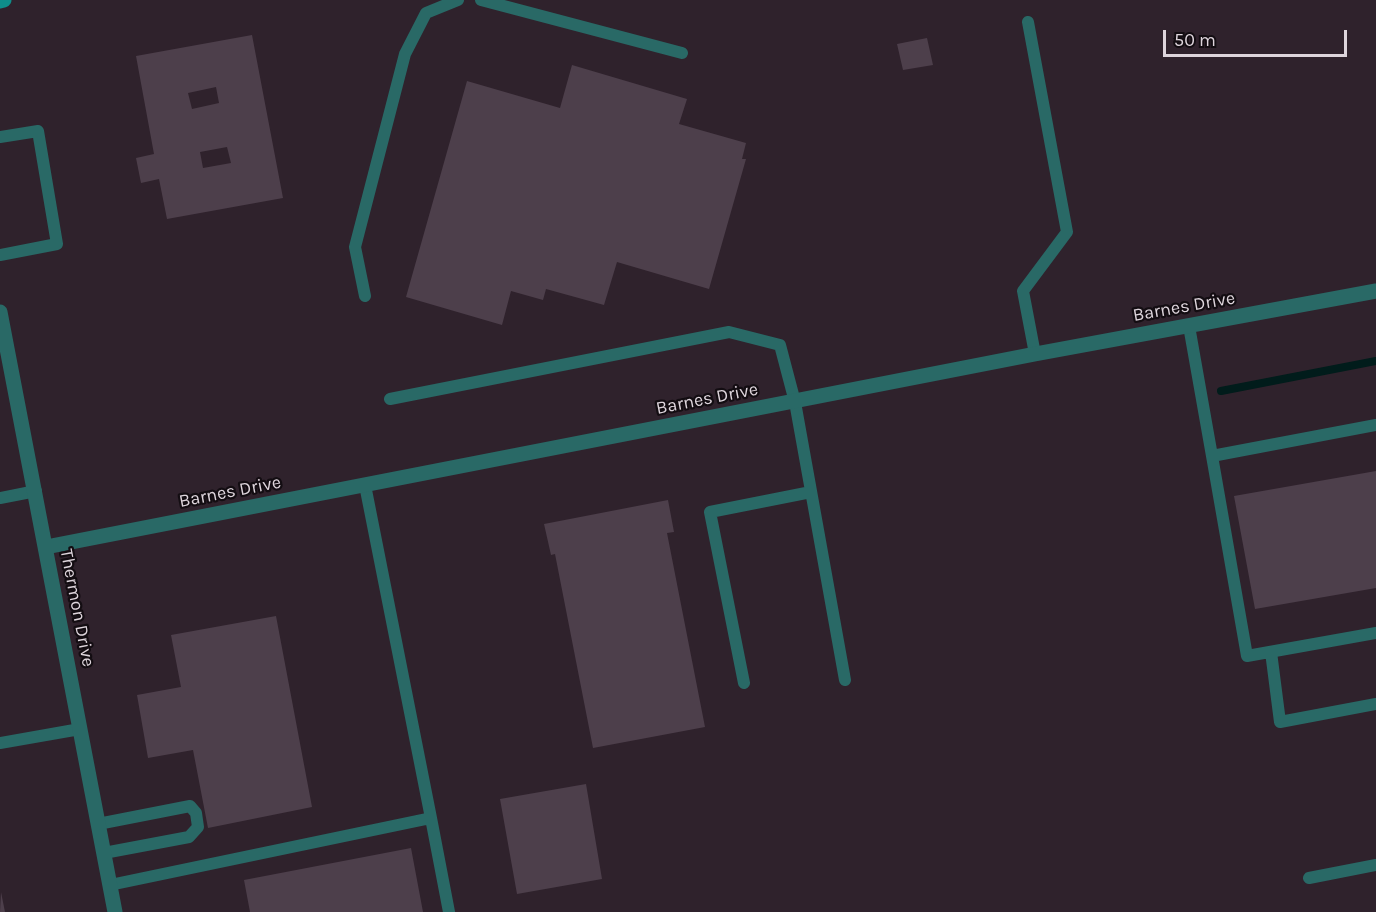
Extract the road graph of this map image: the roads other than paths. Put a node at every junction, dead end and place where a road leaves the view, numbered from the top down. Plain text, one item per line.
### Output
1 (4, 0) edge
2 (458, 0) edge
3 (482, 0) edge
4 (0, 1) edge
5 (1028, 22) dead end
6 (682, 53) dead end
7 (0, 137) edge
8 (0, 255) edge
9 (1376, 291) edge
10 (365, 296) dead end
11 (0, 312) edge
12 (1189, 326) junction
13 (1035, 354) junction
14 (390, 399) dead end
15 (795, 402) junction
16 (1376, 425) edge
17 (1212, 456) junction
18 (365, 485) junction
19 (36, 490) junction
20 (811, 492) junction
21 (0, 498) edge
22 (46, 547) junction
23 (1376, 633) edge
24 (1271, 652) junction
25 (845, 680) dead end
26 (744, 683) dead end
27 (1376, 704) edge
28 (80, 729) junction
29 (0, 742) edge
30 (431, 818) junction
31 (98, 824) junction
32 (104, 853) junction
33 (1376, 865) edge
34 (1309, 878) dead end
35 (110, 885) junction
36 (115, 912) edge
37 (449, 912) edge

1 - 4 main road
2 - 10 lane
3 - 6 lane
5 - 13 lane
7 - 8 lane
9 - 12 street, Barnes Drive
11 - 19 street, Thermon Drive
12 - 13 street, Barnes Drive
12 - 17 lane
13 - 15 street, Barnes Drive
14 - 15 lane
15 - 18 street, Barnes Drive
15 - 20 lane
16 - 17 lane
17 - 24 lane
18 - 22 street, Barnes Drive
18 - 30 lane
19 - 21 lane
19 - 22 street, Thermon Drive
20 - 25 lane
20 - 26 lane
22 - 28 street, Thermon Drive
23 - 24 lane
24 - 27 lane
28 - 29 lane
28 - 31 street, Thermon Drive
30 - 35 lane
30 - 37 lane
31 - 32 street, Thermon Drive
31 - 32 lane
32 - 35 street, Thermon Drive
33 - 34 lane
35 - 36 street, Thermon Drive

